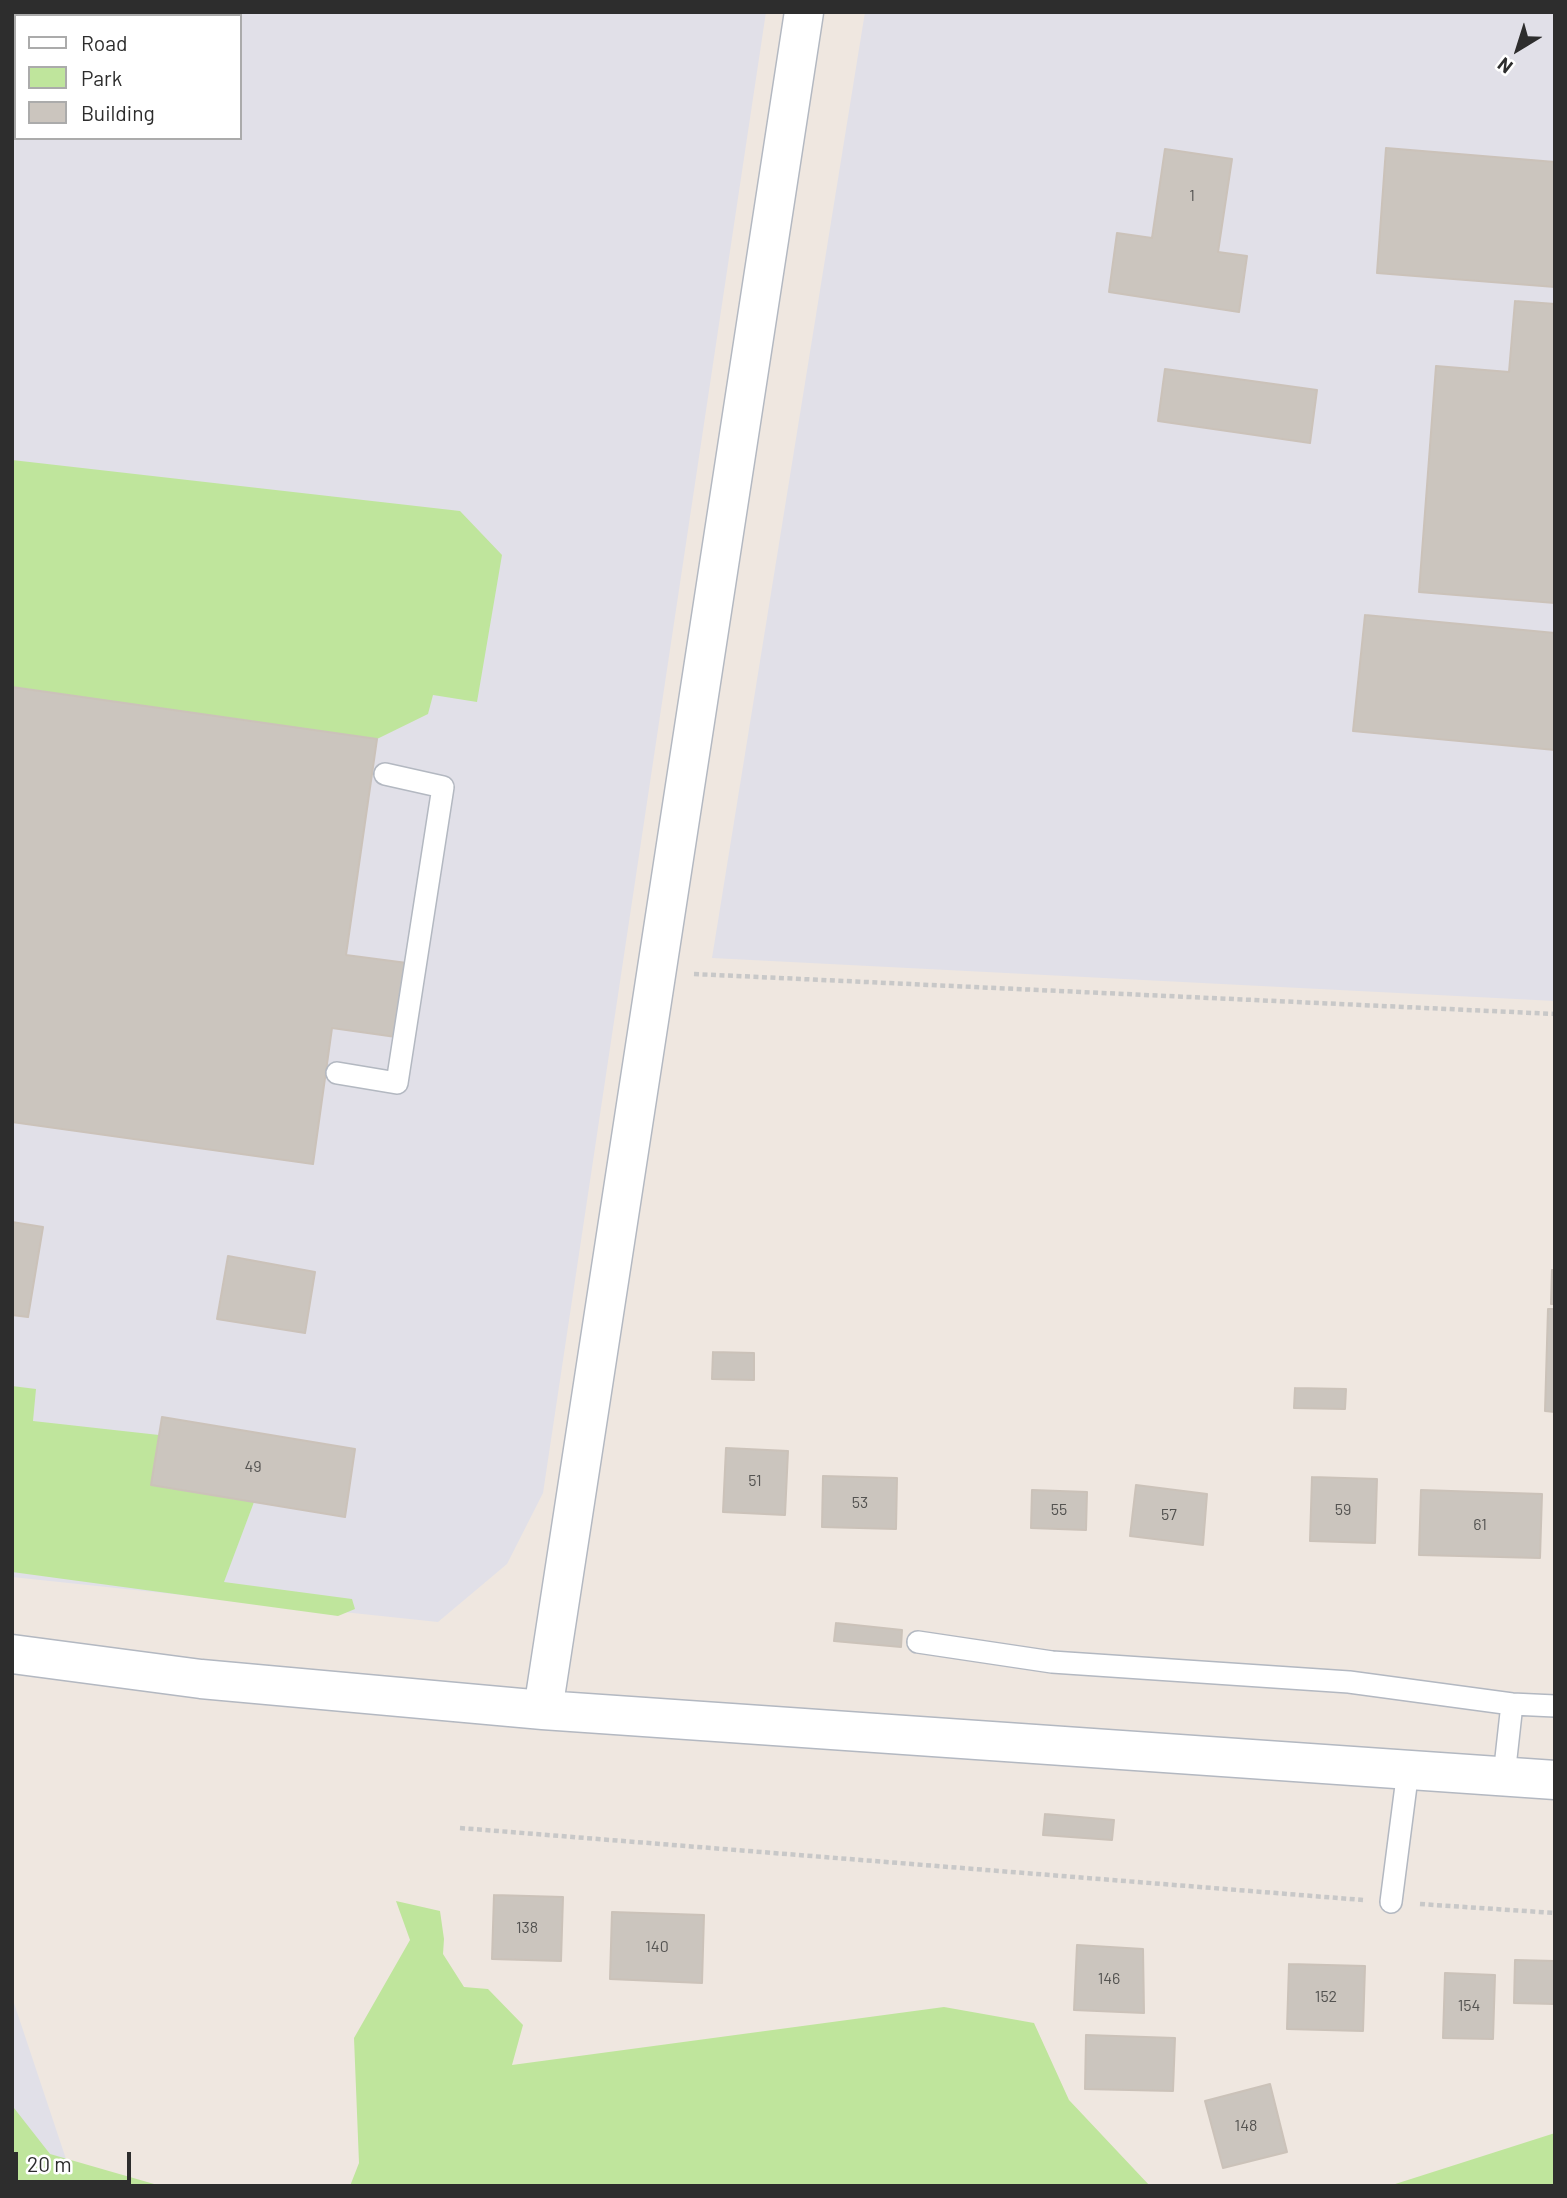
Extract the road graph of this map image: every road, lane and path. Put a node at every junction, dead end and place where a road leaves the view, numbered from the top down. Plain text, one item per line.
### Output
1 (804, 12) edge
2 (385, 774) dead end
3 (658, 973) junction
4 (1555, 1014) edge
5 (337, 1073) dead end
6 (918, 1642) dead end
7 (12, 1654) edge
8 (1512, 1704) junction
9 (1555, 1706) edge
10 (543, 1710) junction
11 (1408, 1770) junction
12 (1504, 1776) junction
13 (1555, 1780) edge
14 (460, 1828) dead end
15 (1391, 1902) junction
16 (1555, 1913) edge

1 - 3 street
2 - 5 lane
3 - 4 path
3 - 10 street
6 - 8 lane
7 - 10 street
8 - 9 lane
8 - 12 lane
10 - 11 street
11 - 12 street
11 - 15 lane
12 - 13 street
14 - 15 path
15 - 16 path

